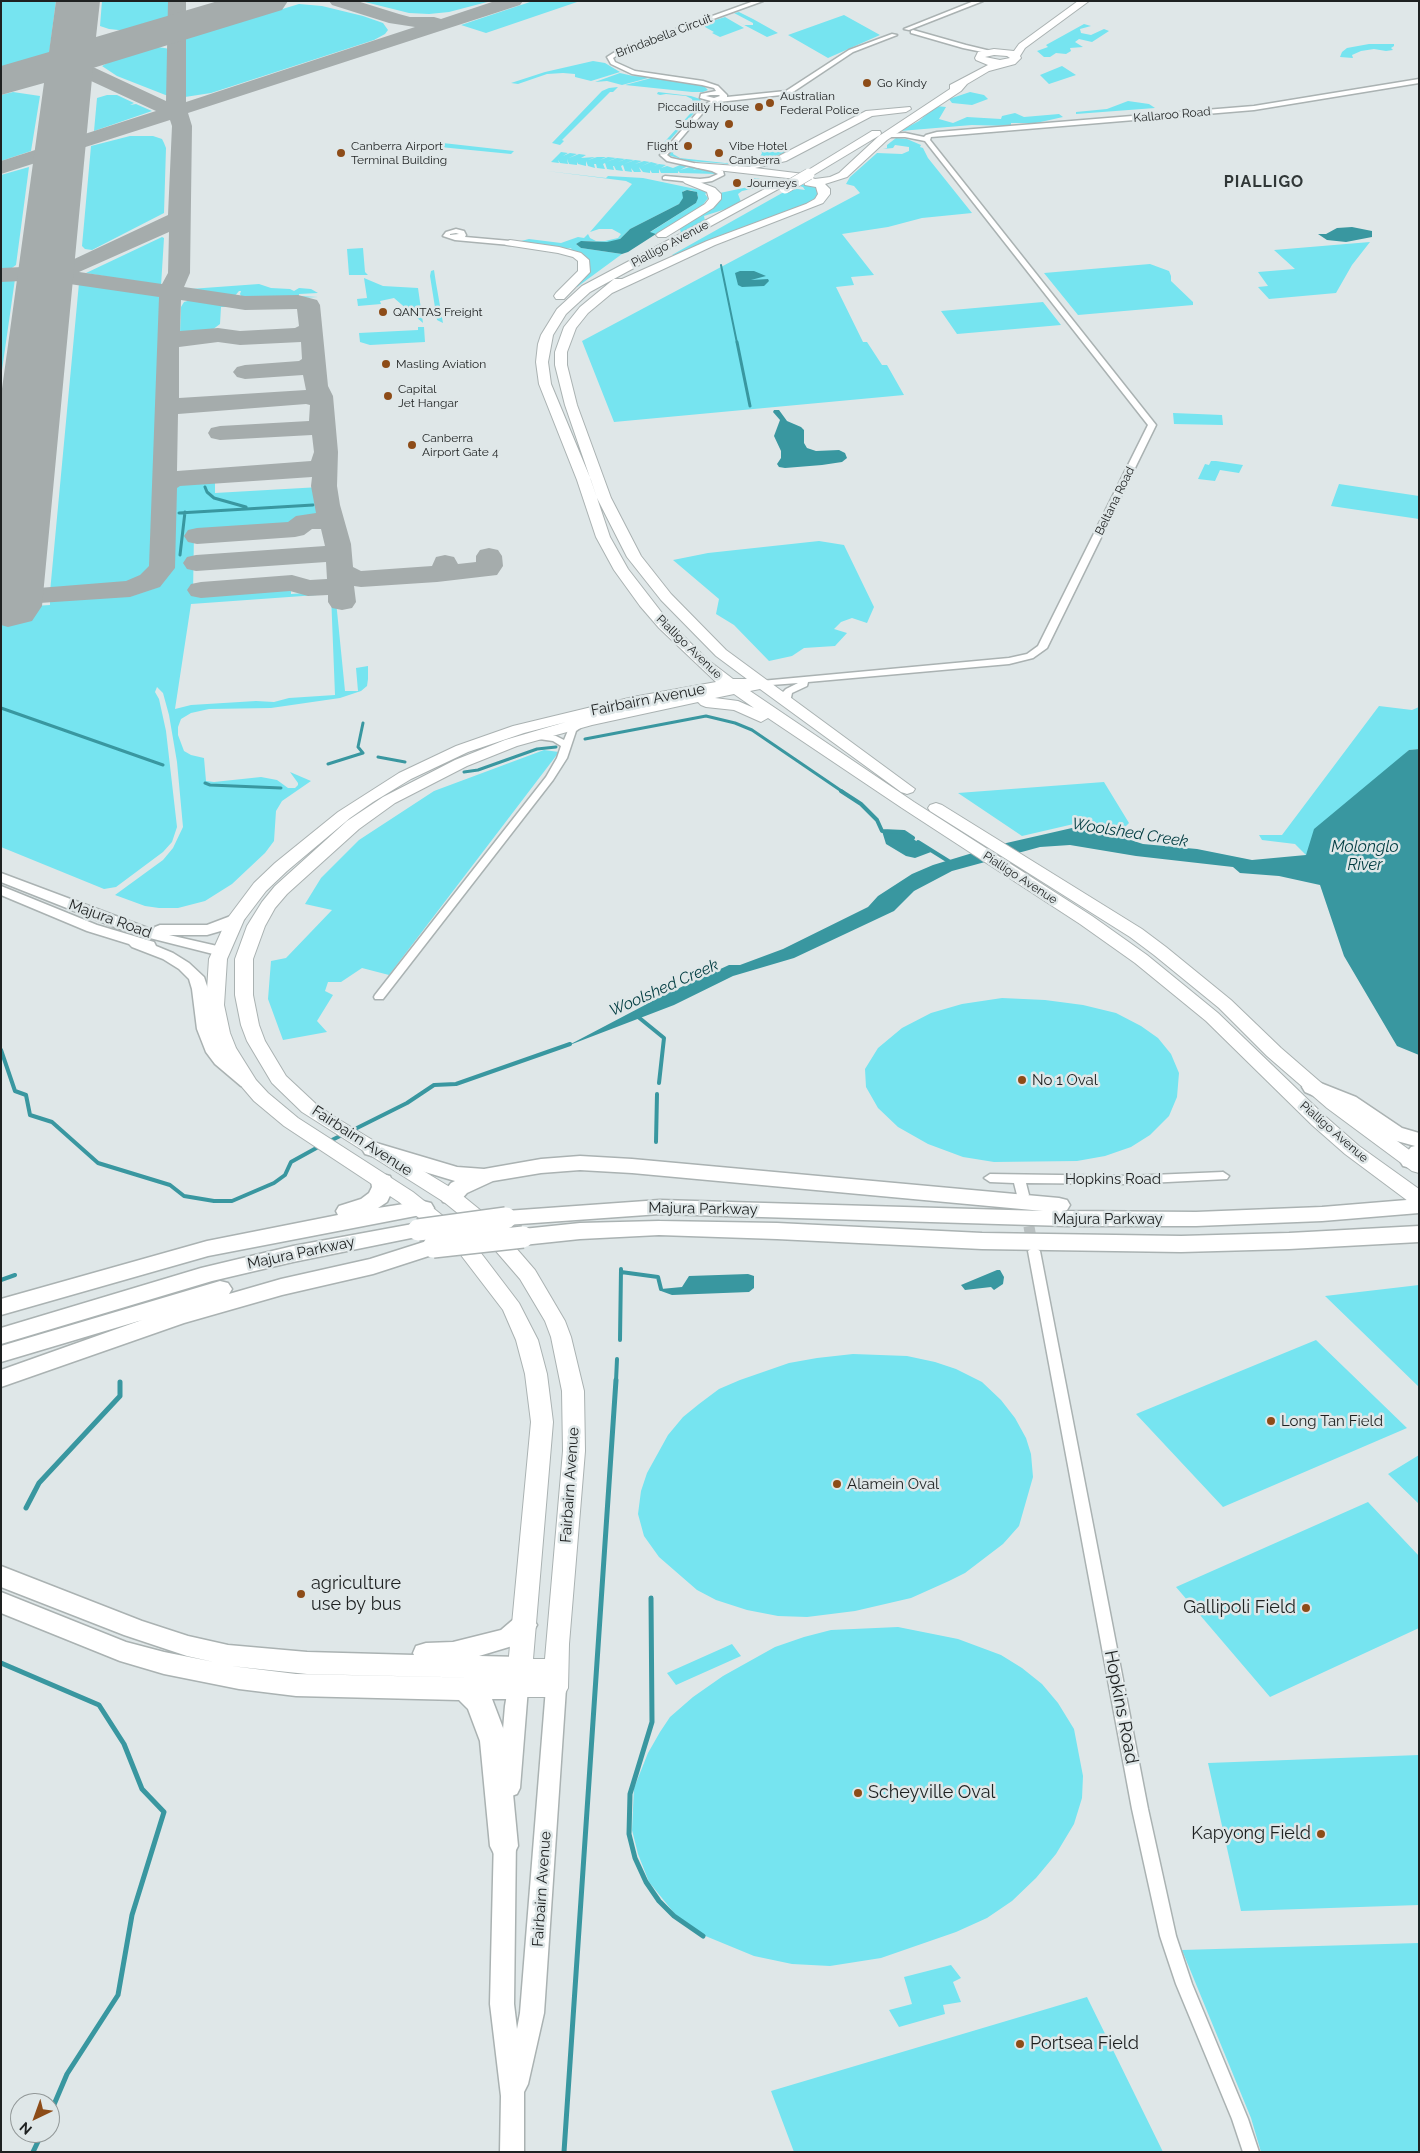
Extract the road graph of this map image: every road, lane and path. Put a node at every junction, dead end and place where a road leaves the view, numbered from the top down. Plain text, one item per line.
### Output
1 (760, 1) edge
2 (980, 1) edge
3 (1084, 1) edge
4 (905, 34) junction
5 (1034, 36) junction
6 (993, 52) junction
7 (980, 58) junction
8 (1011, 60) junction
9 (964, 81) junction
10 (1419, 81) edge
11 (706, 84) junction
12 (706, 96) junction
13 (760, 96) junction
14 (721, 97) junction
15 (705, 107) junction
16 (906, 109) junction
17 (887, 136) junction
18 (927, 140) junction
19 (699, 165) junction
20 (804, 173) junction
21 (843, 175) junction
22 (719, 177) junction
23 (665, 178) dead end
24 (690, 181) junction
25 (817, 183) junction
26 (781, 186) junction
27 (823, 197) junction
28 (458, 238) dead end
29 (510, 242) joint
30 (586, 289) junction
31 (609, 290) junction
32 (545, 384) junction
33 (702, 663) junction
34 (815, 680) junction
35 (761, 684) junction
36 (733, 687) junction
37 (656, 697) junction
38 (678, 702) junction
39 (785, 702) junction
40 (582, 723) junction
41 (533, 736) junction
42 (566, 745) junction
43 (908, 805) junction
44 (959, 831) junction
45 (1, 877) edge
46 (1034, 879) junction
47 (1, 890) edge
48 (236, 919) junction
49 (112, 928) junction
50 (219, 955) junction
51 (244, 959) junction
52 (379, 997) dead end
53 (249, 1083) junction
54 (1313, 1087) junction
55 (1419, 1140) edge
56 (371, 1148) junction
57 (1416, 1160) edge
58 (488, 1175) junction
59 (1223, 1176) dead end
60 (990, 1178) dead end
61 (1019, 1179) junction
62 (382, 1181) junction
63 (1023, 1195) dead end
64 (1416, 1200) edge
65 (450, 1201) junction
66 (1304, 1215) junction
67 (425, 1228) junction
68 (1419, 1234) edge
69 (461, 1241) junction
70 (207, 1249) junction
71 (1034, 1250) tunnel mouth
72 (1, 1307) edge
73 (1, 1336) edge
74 (1, 1354) edge
75 (1, 1380) edge
76 (1, 1576) edge
77 (1, 1602) edge
78 (524, 1625) junction
79 (228, 1655) junction
80 (519, 1678) junction
81 (556, 1678) junction
82 (465, 1689) junction
83 (504, 1846) junction
84 (513, 2096) junction
85 (512, 2152) edge
86 (1251, 2152) edge

1 - 11 street, Brindabella Circuit
2 - 4 street
3 - 5 main road, Pialligo Avenue
4 - 6 street
4 - 7 street
4 - 13 street
5 - 6 main road, Pialligo Avenue
5 - 8 main road, Pialligo Avenue
6 - 7 main road, Pialligo Avenue
6 - 8 main road
7 - 8 main road
7 - 16 main road, Pialligo Avenue
8 - 9 main road, Pialligo Avenue
9 - 17 main road
9 - 20 main road, Pialligo Avenue
10 - 18 street, Kallaroo Road
11 - 12 street
11 - 13 street
11 - 14 street, Brindabella Circuit
12 - 14 street
12 - 15 street
13 - 14 street
14 - 15 street
15 - 19 street
16 - 19 main road
16 - 20 main road, Pialligo Avenue
17 - 18 street
17 - 21 main road
18 - 34 street, Beltana Road
19 - 22 street
19 - 25 main road
20 - 26 main road, Pialligo Avenue, bridge
21 - 25 main road
21 - 27 main road
22 - 24 street
22 - 25 main road
23 - 24 street
24 - 30 main road
25 - 27 main road
26 - 30 main road, Pialligo Avenue
26 - 31 main road, Pialligo Avenue
27 - 31 main road
28 - 29 street
29 - 32 main road
30 - 32 main road, Pialligo Avenue
31 - 35 main road, Pialligo Avenue
32 - 33 main road, Pialligo Avenue
33 - 36 main road, Pialligo Avenue
33 - 37 main road
34 - 35 street, Beltana Road
34 - 39 street
35 - 36 main road, Fairbairn Avenue
35 - 39 main road, Pialligo Avenue
36 - 37 main road, Fairbairn Avenue
36 - 38 main road, Fairbairn Avenue
36 - 43 main road, Pialligo Avenue
37 - 48 main road, Fairbairn Avenue
38 - 40 main road, Fairbairn Avenue
38 - 43 main road
39 - 44 main road, Pialligo Avenue
40 - 41 main road, Fairbairn Avenue
40 - 42 street
41 - 42 street
41 - 51 main road, Fairbairn Avenue
42 - 52 street
43 - 44 main road, Pialligo Avenue
44 - 46 main road, Pialligo Avenue
45 - 49 main road, Majura Road
46 - 54 main road, Pialligo Avenue
46 - 64 main road, Pialligo Avenue
47 - 49 main road, Majura Road
48 - 49 main road
48 - 50 main road, Fairbairn Avenue
49 - 50 main road, Majura Road
49 - 53 main road
50 - 51 main road
50 - 53 main road, Fairbairn Avenue
51 - 56 main road, Fairbairn Avenue
53 - 62 main road, Fairbairn Avenue
54 - 55 highway
54 - 57 main road, Pialligo Avenue
56 - 58 highway
56 - 65 main road, Fairbairn Avenue
57 - 64 main road
58 - 65 highway
58 - 66 highway
59 - 61 street, Hopkins Road
60 - 61 street, Hopkins Road
61 - 63 street
62 - 67 main road, Fairbairn Avenue
62 - 70 highway
64 - 66 highway, Majura Parkway
65 - 67 main road
65 - 69 main road
65 - 81 main road, Fairbairn Avenue
66 - 67 highway, Majura Parkway, bridge
67 - 68 highway, Majura Parkway, bridge
67 - 69 main road, Fairbairn Avenue
67 - 70 highway
67 - 73 highway, Majura Parkway
67 - 74 highway, Majura Parkway
67 - 75 highway
69 - 78 main road, Fairbairn Avenue
70 - 72 highway
71 - 86 street, Hopkins Road
76 - 79 highway
77 - 82 highway
78 - 79 highway
78 - 80 main road, Fairbairn Avenue
79 - 80 highway
80 - 81 main road
80 - 82 highway
80 - 83 main road, Fairbairn Avenue
81 - 84 main road, Fairbairn Avenue
82 - 83 highway
83 - 84 main road, Fairbairn Avenue
84 - 85 main road, Fairbairn Avenue

